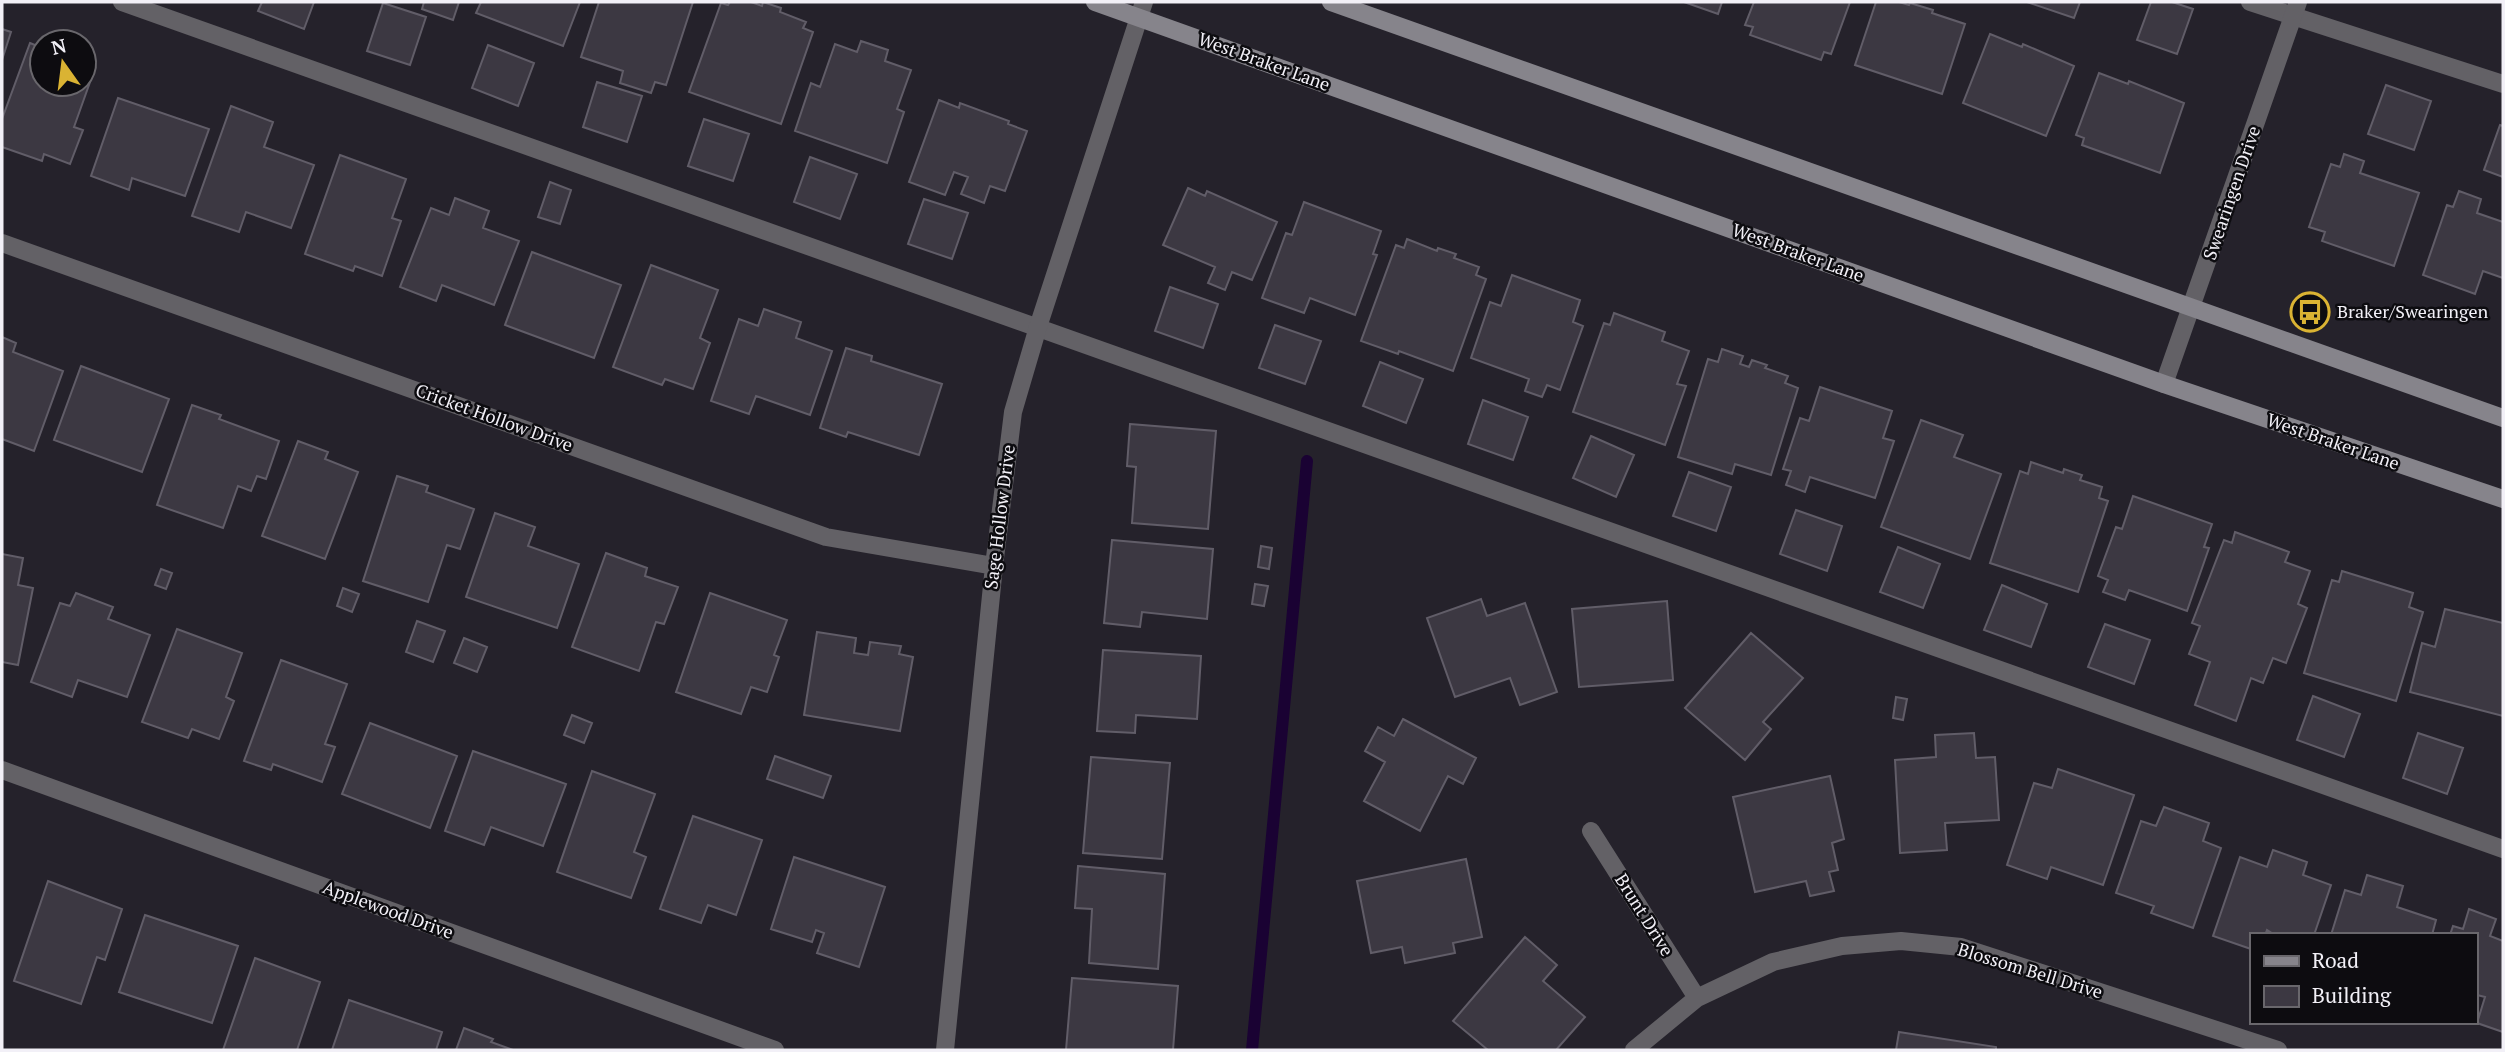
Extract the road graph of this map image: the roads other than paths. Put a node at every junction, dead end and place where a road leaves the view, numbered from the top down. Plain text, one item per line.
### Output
1 (122, 2) edge
2 (1095, 2) edge
3 (1331, 2) edge
4 (2250, 2) edge
5 (1142, 10) edge
6 (2296, 10) edge
7 (2503, 84) edge
8 (2, 243) edge
9 (2191, 309) junction
10 (1038, 327) junction
11 (2164, 384) junction
12 (2503, 418) edge
13 (2503, 499) edge
14 (994, 566) junction
15 (2, 770) edge
16 (1591, 831) dead end
17 (2503, 849) edge
18 (1697, 998) junction
19 (775, 1050) edge
20 (945, 1050) edge
21 (1634, 1050) edge
22 (2278, 1050) edge

1 - 10 street
2 - 5 main road, West Braker Lane
3 - 9 main road
4 - 6 street
5 - 10 street, Sage Hollow Drive
5 - 11 main road, West Braker Lane
6 - 7 street
6 - 9 street, Swearingen Drive
8 - 14 street, Cricket Hollow Drive
9 - 11 street, Swearingen Drive
9 - 12 main road
10 - 14 street, Sage Hollow Drive
10 - 17 street
11 - 13 main road, West Braker Lane
14 - 20 street, Sage Hollow Drive
15 - 19 street, Applewood Drive
16 - 18 street, Brunt Drive
18 - 21 street, Blossom Bell Drive
18 - 22 street, Blossom Bell Drive

